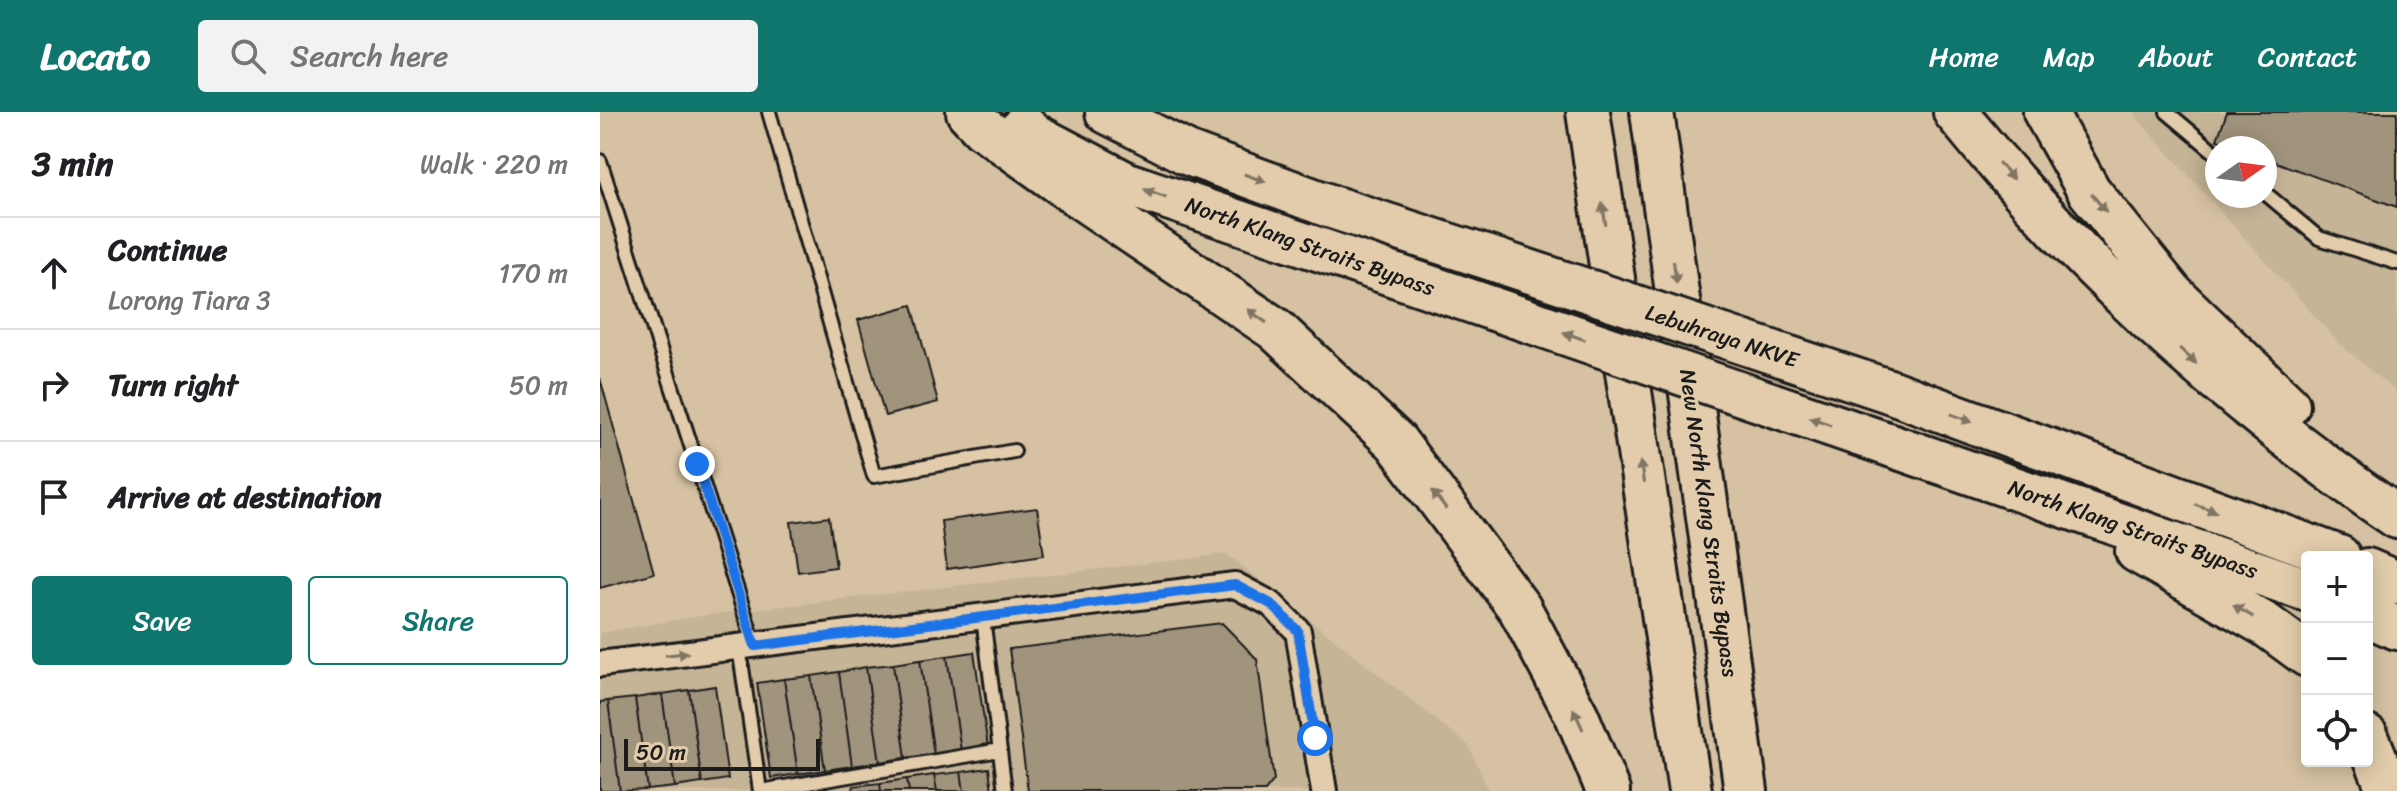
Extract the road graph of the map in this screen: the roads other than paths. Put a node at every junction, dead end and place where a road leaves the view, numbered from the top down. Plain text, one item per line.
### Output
1 (769, 112) edge
2 (968, 112) edge
3 (1010, 112) edge
4 (1107, 112) edge
5 (1588, 112) edge
6 (1955, 112) edge
7 (2045, 112) edge
8 (2167, 112) edge
9 (1657, 124) edge
10 (2205, 144) edge
11 (600, 161) edge
12 (2277, 203) edge
13 (2397, 263) edge
14 (1014, 451) dead end
15 (1959, 468) junction
16 (2397, 487) edge
17 (2397, 517) edge
18 (2323, 551) edge
19 (2373, 573) edge
20 (2397, 583) edge
21 (2301, 588) edge
22 (983, 618) junction
23 (2373, 618) edge
24 (2397, 628) edge
25 (747, 646) junction
26 (2301, 651) edge
27 (600, 664) edge
28 (1000, 750) junction
29 (2373, 752) edge
30 (761, 791) edge
31 (1005, 791) edge
32 (1324, 791) edge
33 (1608, 791) edge
34 (1690, 791) edge
35 (1746, 791) edge
36 (2389, 791) edge

1 - 14 lane
33 -> 2 highway
15 -> 3 highway, North Klang Straits Bypass, bridge
4 -> 18 highway, Lebuhraya NKVE, bridge
34 -> 5 highway
6 -> 17 highway
7 -> 16 highway
8 - 10 lane
9 -> 35 highway, New North Klang Straits Bypass
11 - 25 lane
12 - 13 lane
15 - 21 highway, North Klang Straits Bypass
26 -> 15 highway
19 - 20 highway
22 - 25 street
22 - 28 lane
22 - 32 street
23 - 24 highway
27 -> 25 street
25 - 30 lane
28 - 30 lane
28 - 31 lane
29 - 36 highway

